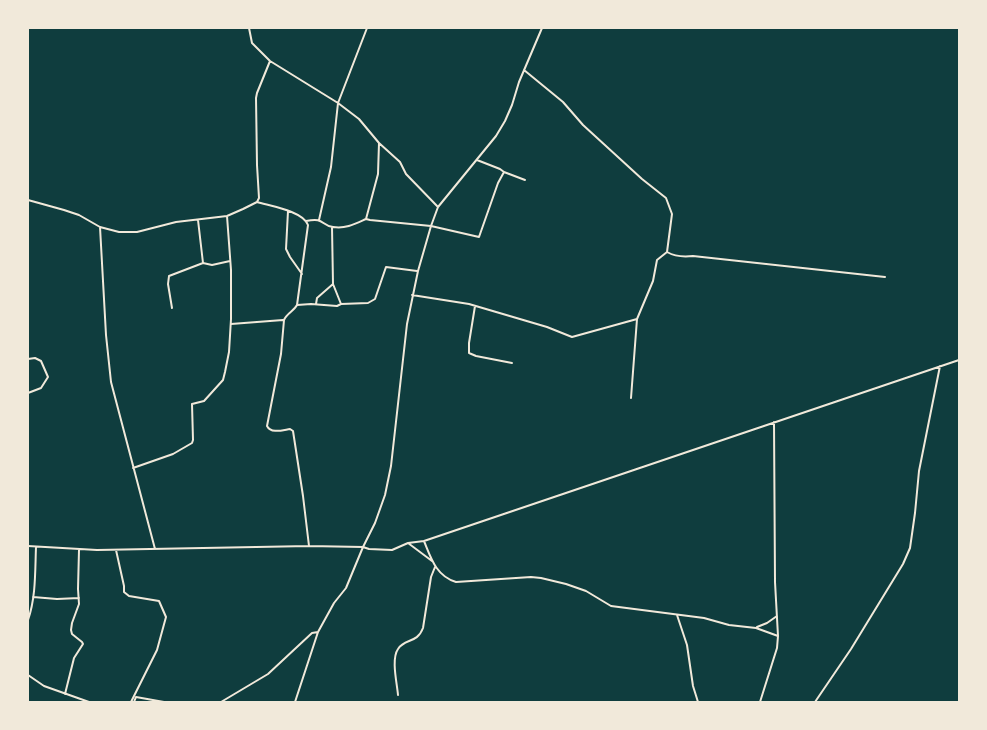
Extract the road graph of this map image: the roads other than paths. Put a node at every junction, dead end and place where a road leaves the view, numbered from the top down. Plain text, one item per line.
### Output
1 (249, 28) edge
2 (367, 28) edge
3 (542, 28) edge
4 (270, 61) junction
5 (524, 70) junction
6 (338, 102) junction
7 (379, 143) junction
8 (477, 160) junction
9 (504, 172) junction
10 (525, 180) dead end
11 (28, 200) edge
12 (257, 202) junction
13 (438, 207) junction
14 (288, 211) junction
15 (227, 216) junction
16 (366, 219) junction
17 (198, 220) junction
18 (319, 220) junction
19 (306, 221) junction
20 (431, 226) junction
21 (100, 227) junction
22 (332, 227) junction
23 (667, 252) junction
24 (230, 261) junction
25 (203, 263) junction
26 (418, 271) junction
27 (302, 274) junction
28 (885, 277) dead end
29 (334, 284) junction
30 (412, 295) junction
31 (316, 304) junction
32 (341, 304) junction
33 (297, 305) junction
34 (475, 306) junction
35 (172, 308) dead end
36 (637, 319) junction
37 (284, 320) junction
38 (230, 324) junction
39 (28, 359) edge
40 (959, 360) edge
41 (512, 363) dead end
42 (940, 366) junction
43 (28, 393) edge
44 (631, 398) dead end
45 (774, 422) junction
46 (133, 468) junction
47 (424, 541) junction
48 (408, 543) junction
49 (28, 546) edge
50 (309, 546) junction
51 (36, 547) junction
52 (363, 547) junction
53 (155, 549) junction
54 (79, 550) junction
55 (116, 550) junction
56 (433, 562) junction
57 (435, 568) junction
58 (33, 597) junction
59 (79, 598) junction
60 (28, 605) edge
61 (32, 607) junction
62 (677, 615) junction
63 (778, 615) junction
64 (28, 620) edge
65 (756, 628) junction
66 (318, 632) junction
67 (778, 636) junction
68 (28, 675) edge
69 (65, 694) junction
70 (398, 695) dead end
71 (88, 702) edge
72 (132, 702) edge
73 (164, 702) edge
74 (221, 702) edge
75 (294, 702) edge
76 (698, 702) edge
77 (760, 702) edge
78 (816, 702) edge

1 - 4 street
2 - 6 street
3 - 5 street
4 - 6 street
4 - 12 street
5 - 8 street
5 - 23 street
6 - 7 street
6 - 18 street
7 - 13 street
7 - 16 street
8 - 9 street
8 - 13 street
9 - 10 street
9 - 20 street
11 - 21 street
12 - 14 street
12 - 15 street
13 - 20 street
14 - 19 street
14 - 27 street
15 - 17 street
15 - 24 street
16 - 20 street
16 - 22 street
17 - 21 street
17 - 25 street
18 - 19 street
18 - 22 street
19 - 27 street
20 - 26 street
21 - 46 street
22 - 29 street
23 - 28 street
23 - 36 street
24 - 25 street
24 - 38 street
25 - 35 street
26 - 30 street
26 - 32 street
27 - 33 street
29 - 31 street
29 - 32 street
30 - 34 street
30 - 52 street
31 - 32 street
31 - 33 street
33 - 37 street
34 - 36 street
34 - 41 street
36 - 44 street
37 - 38 street
37 - 50 street
38 - 46 street
39 - 43 street
40 - 42 street
42 - 45 street
42 - 78 street
45 - 47 street
45 - 63 street
46 - 53 street
47 - 48 street
47 - 56 street
48 - 52 street
48 - 56 street
49 - 51 street
50 - 52 street
50 - 53 street
51 - 54 street
51 - 58 street
52 - 66 street
53 - 55 street
54 - 55 street
54 - 59 street
55 - 72 street
56 - 57 street
57 - 62 street
57 - 70 street
58 - 59 street
58 - 61 street
59 - 69 street
60 - 61 street
61 - 64 street
62 - 65 street
62 - 76 street
63 - 65 street
63 - 67 street
65 - 67 street
66 - 74 street
66 - 75 street
67 - 77 street
68 - 69 street
69 - 71 street
72 - 73 street

